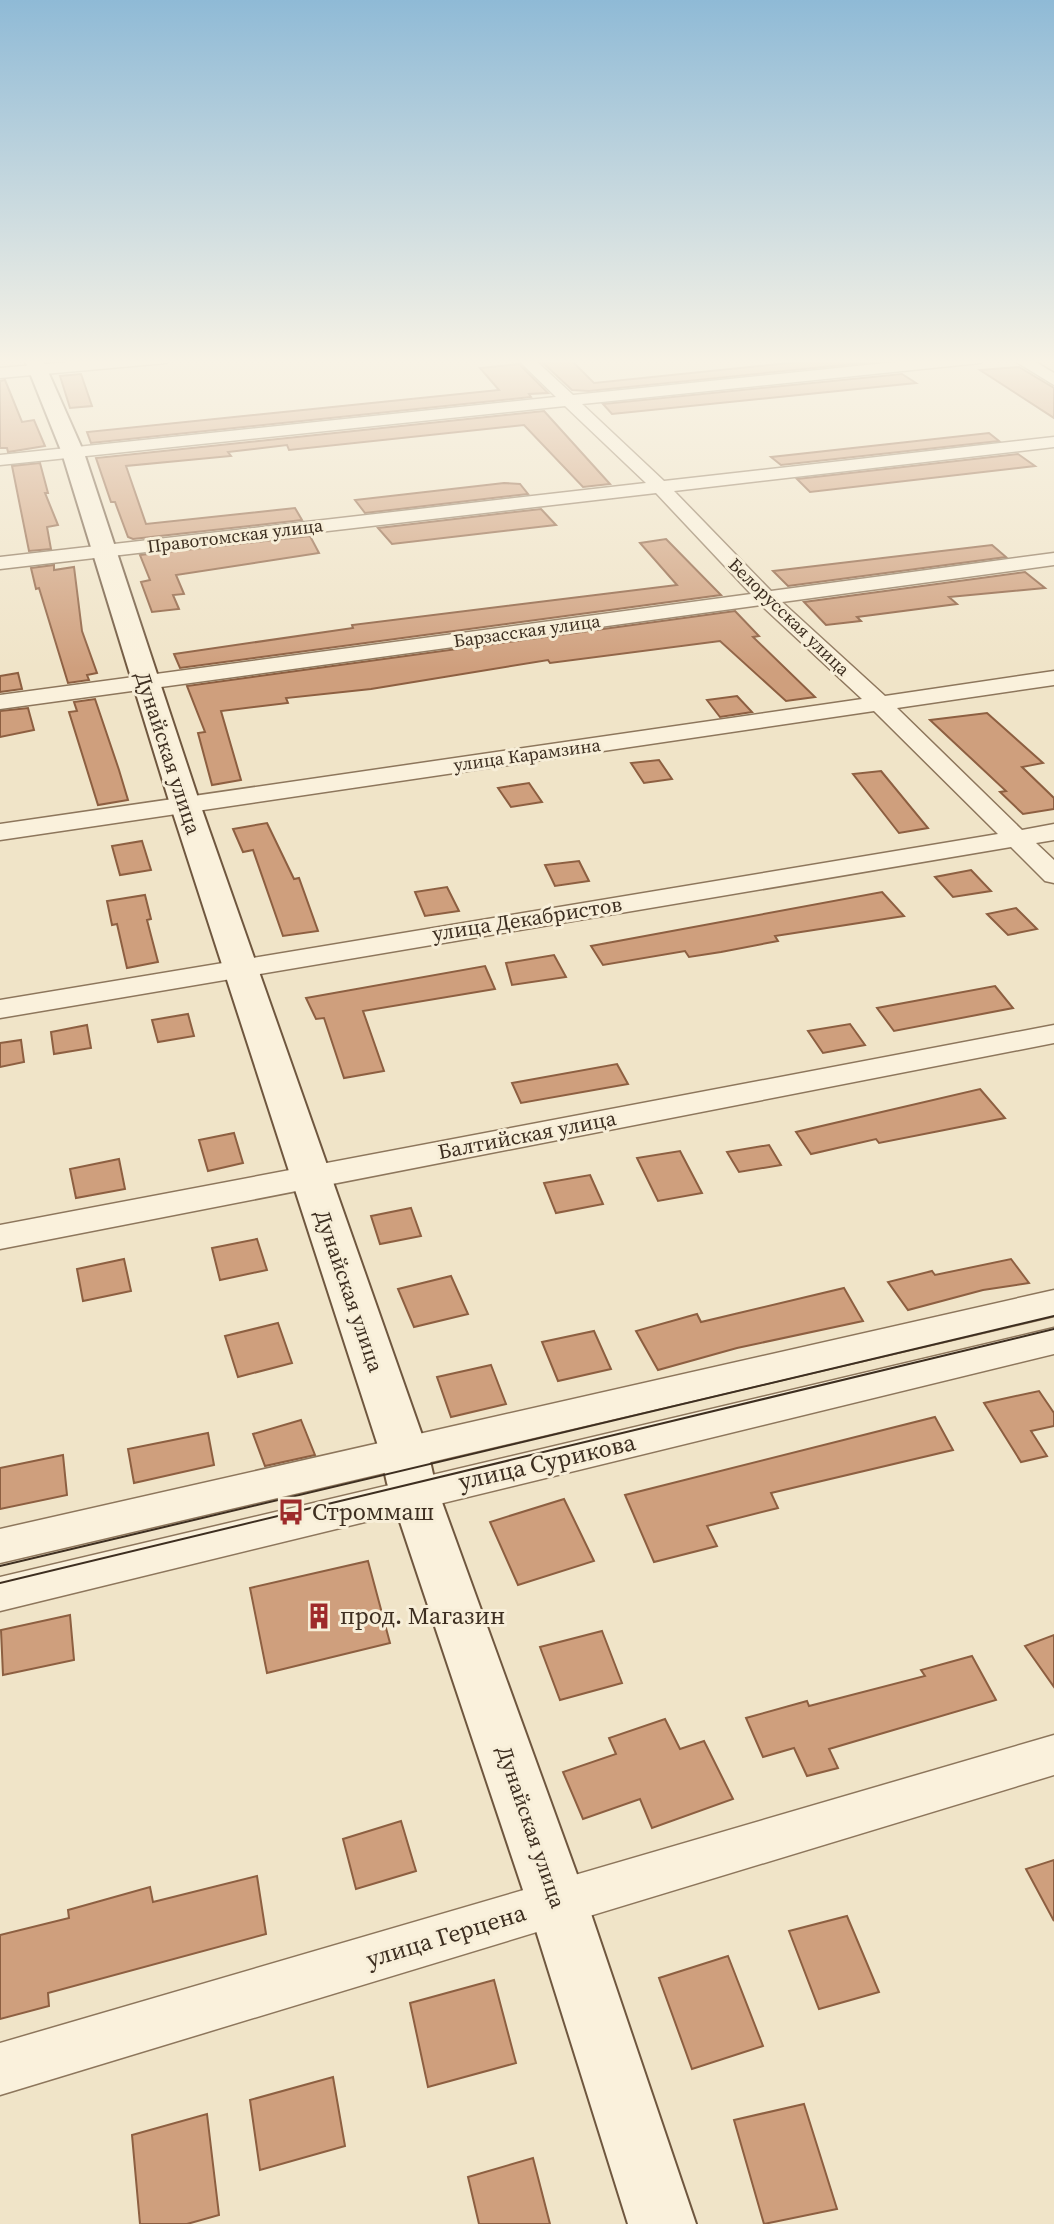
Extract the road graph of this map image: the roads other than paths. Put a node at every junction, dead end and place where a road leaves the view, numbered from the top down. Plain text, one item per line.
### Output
1 (76, 462) edge
2 (633, 462) edge
3 (881, 462) edge
4 (660, 487) junction
5 (105, 551) junction
6 (1054, 559) edge
7 (0, 564) edge
8 (767, 599) junction
9 (1054, 678) edge
10 (145, 683) junction
11 (0, 702) edge
12 (880, 704) junction
13 (185, 804) junction
14 (0, 832) edge
15 (1054, 832) edge
16 (1018, 839) junction
17 (1054, 875) edge
18 (239, 967) junction
19 (0, 1009) edge
20 (1054, 1034) edge
21 (309, 1176) junction
22 (0, 1237) edge
23 (1054, 1303) edge
24 (1054, 1341) edge
25 (404, 1452) junction
26 (415, 1494) junction
27 (0, 1546) edge
28 (0, 1594) edge
29 (1054, 1755) edge
30 (557, 1902) junction
31 (0, 2069) edge
32 (662, 2224) edge

1 - 5 street, Дунайская улица
2 - 4 street, Белорусская улица
3 - 4 street, Правотомская улица
4 - 5 street, Правотомская улица
4 - 8 street, Белорусская улица
5 - 7 street, Правотомская улица
5 - 10 street, Дунайская улица
6 - 8 street, Барзасская улица
8 - 10 street, Барзасская улица
8 - 12 street, Белорусская улица
9 - 12 street, улица Карамзина
10 - 11 street, Барзасская улица
10 - 13 street, Дунайская улица
12 - 13 street, улица Карамзина
12 - 16 street, Белорусская улица
13 - 14 street, улица Карамзина
13 - 18 street, Дунайская улица
15 - 16 street, улица Декабристов
16 - 17 street, Белорусская улица
16 - 18 street, улица Декабристов
18 - 19 street, улица Декабристов
18 - 21 street, Дунайская улица
20 - 21 street, Балтийская улица
21 - 22 street, Балтийская улица
21 - 25 street, Дунайская улица
23 - 25 street, улица Сурикова
24 - 26 street, улица Сурикова
25 - 26 street, Дунайская улица
25 - 27 street, улица Сурикова
26 - 28 street, улица Сурикова
26 - 30 street, Дунайская улица
29 - 30 street, улица Герцена
30 - 31 street, улица Герцена
30 - 32 street, Дунайская улица

